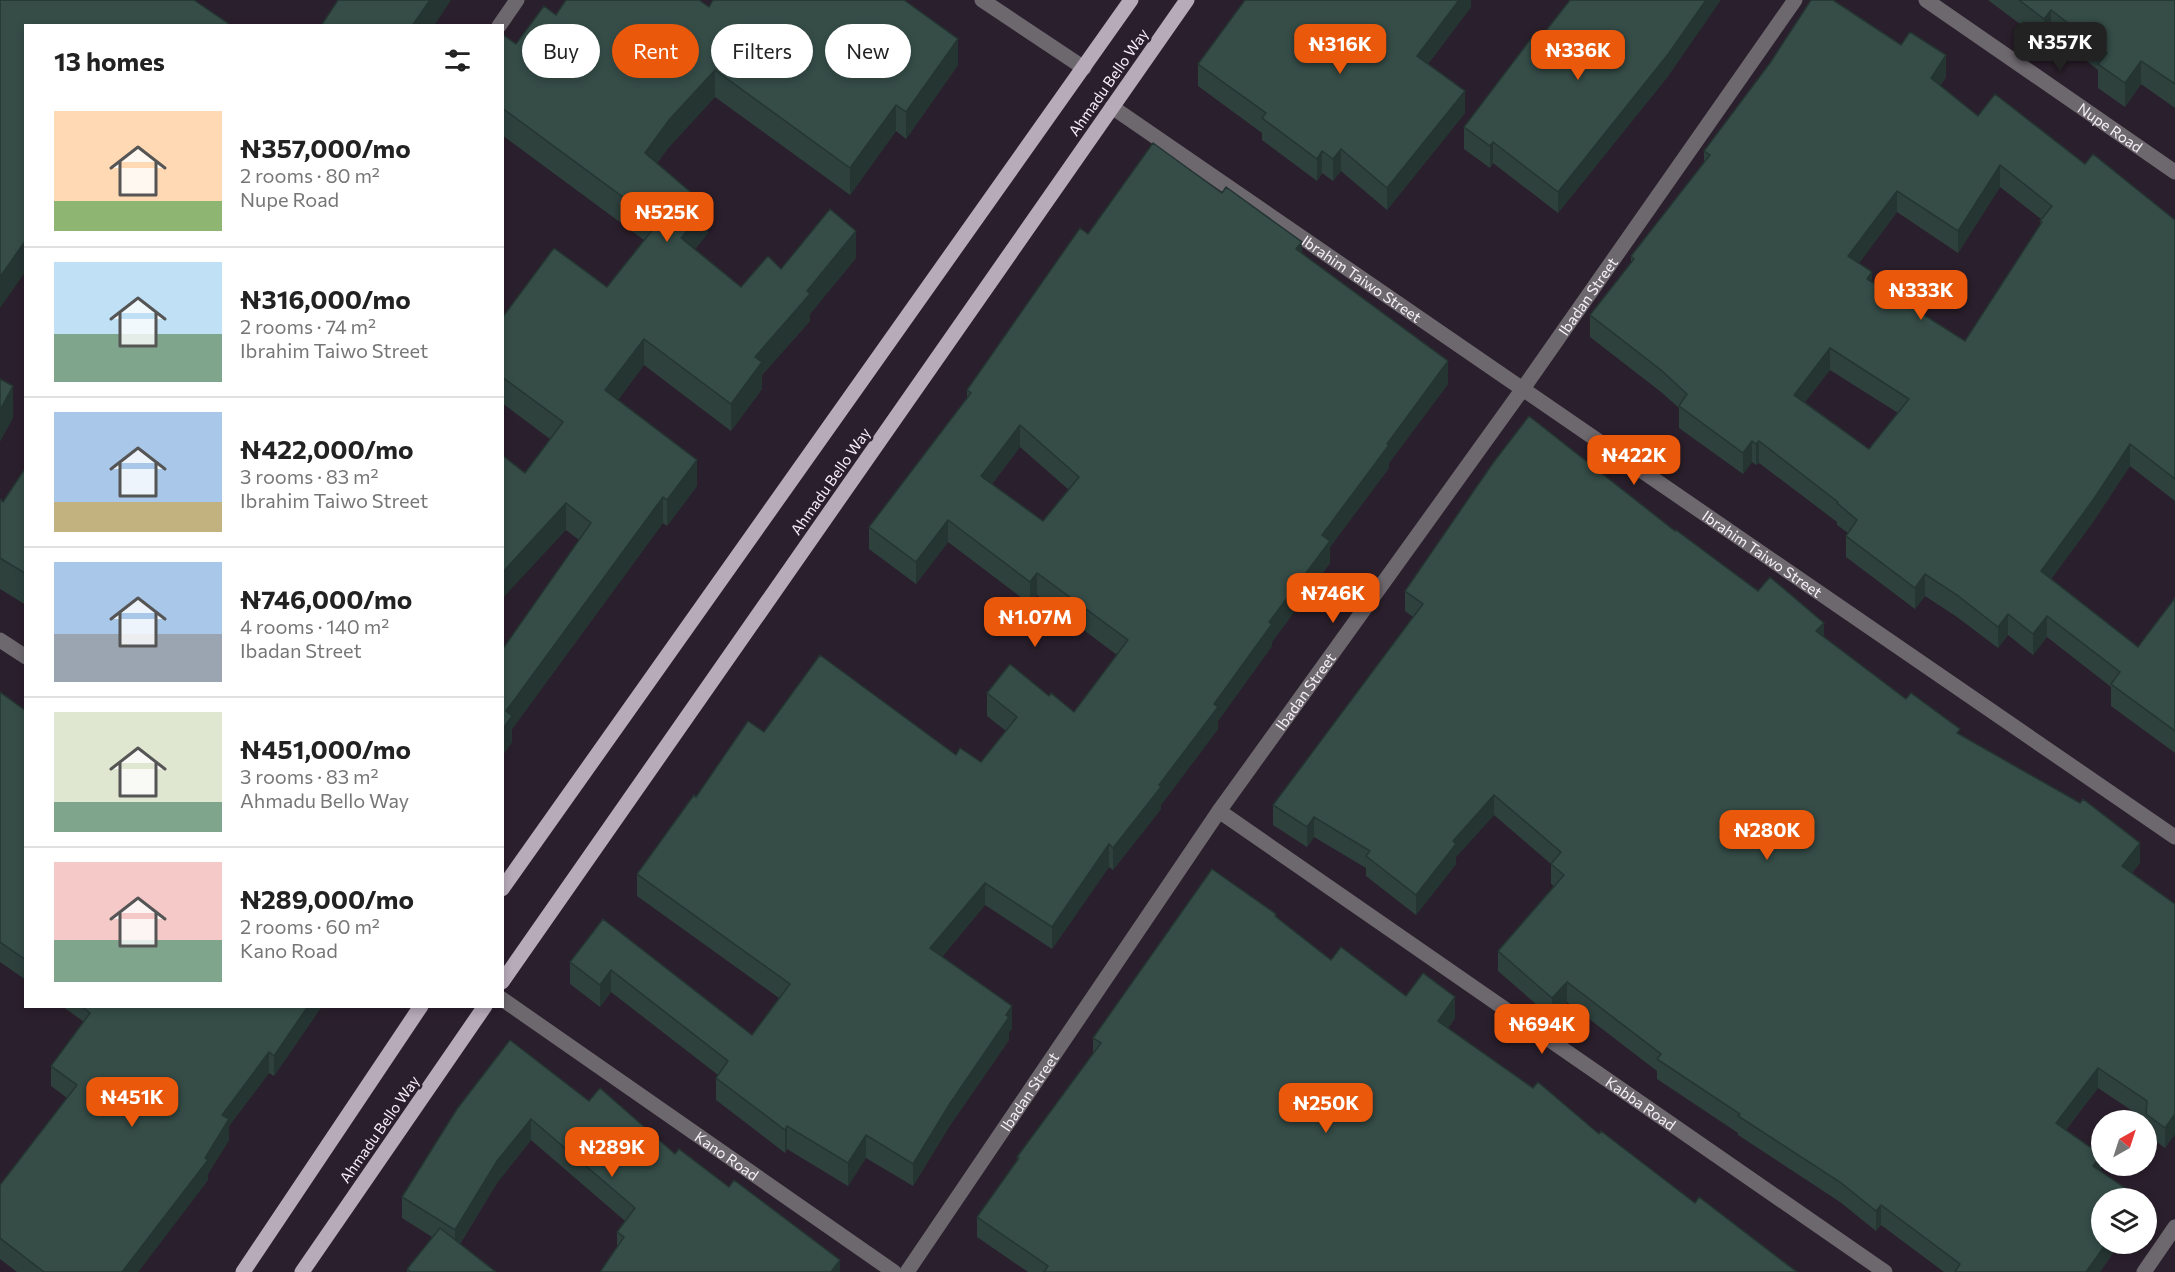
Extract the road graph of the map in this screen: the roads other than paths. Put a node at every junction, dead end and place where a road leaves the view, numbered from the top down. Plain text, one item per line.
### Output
1 (517, 0) edge
2 (981, 0) edge
3 (1131, 0) edge
4 (1187, 0) edge
5 (1795, 0) edge
6 (1926, 0) edge
7 (500, 24) edge
8 (1083, 68) junction
9 (1112, 107) junction
10 (2175, 172) edge
11 (1522, 390) junction
12 (0, 640) edge
13 (24, 656) edge
14 (1219, 811) junction
15 (2175, 837) edge
16 (504, 886) edge
17 (504, 979) edge
18 (504, 1000) edge
19 (420, 1008) edge
20 (485, 1008) edge
21 (2175, 1227) edge
22 (243, 1272) edge
23 (302, 1272) edge
24 (894, 1272) edge
25 (907, 1272) edge
26 (1885, 1272) edge
27 (2144, 1272) edge

1 - 7 street
2 - 8 street
3 - 8 main road, Ahmadu Bello Way
4 - 9 main road, Ahmadu Bello Way
5 - 11 street, Ibadan Street
6 - 10 street, Nupe Road
8 - 16 main road, Ahmadu Bello Way
9 - 11 street, Ibrahim Taiwo Street
9 - 17 main road, Ahmadu Bello Way
11 - 14 street, Ibadan Street
11 - 15 street, Ibrahim Taiwo Street
12 - 13 street
14 - 25 street, Ibadan Street
14 - 26 street, Kabba Road
18 - 24 street, Kano Road
19 - 22 main road
20 - 23 main road, Ahmadu Bello Way
21 - 27 street

